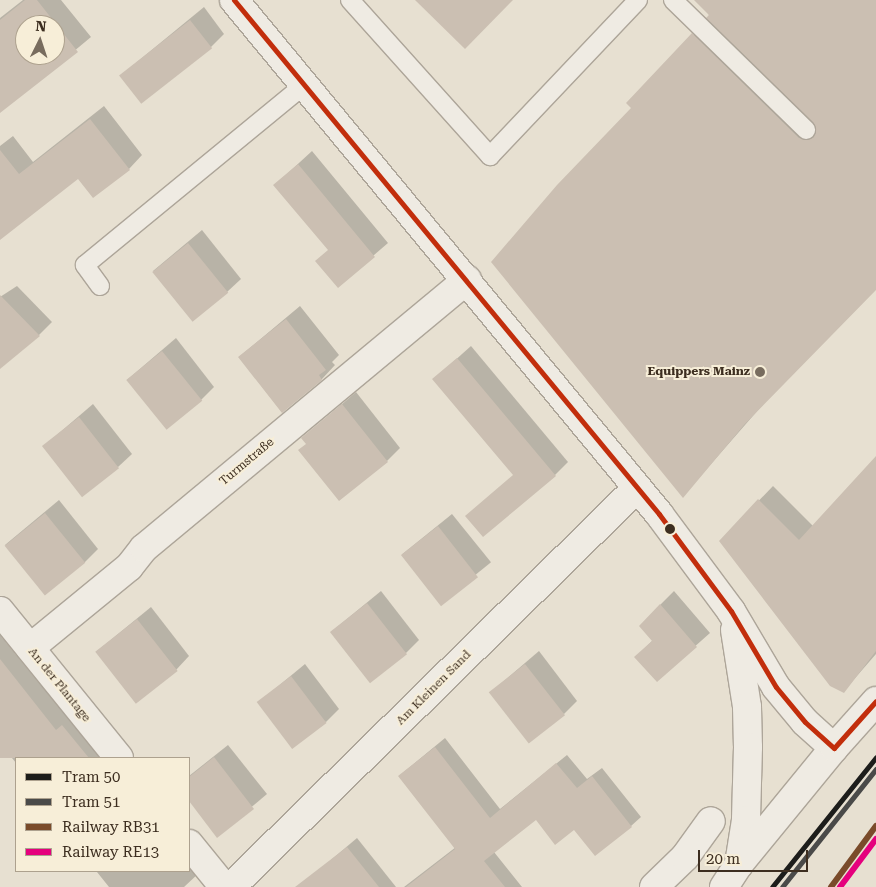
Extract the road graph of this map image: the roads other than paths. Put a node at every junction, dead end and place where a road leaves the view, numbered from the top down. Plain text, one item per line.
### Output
1 (234, 0) edge
2 (350, 0) edge
3 (638, 0) edge
4 (672, 0) edge
5 (303, 86) junction
6 (806, 130) dead end
7 (467, 280) junction
8 (100, 286) dead end
9 (637, 488) junction
10 (0, 611) edge
11 (732, 611) junction
12 (30, 648) junction
13 (876, 701) edge
14 (834, 748) junction
15 (118, 757) edge
16 (711, 821) dead end
17 (190, 845) edge
18 (739, 864) junction
19 (224, 887) edge
20 (231, 887) edge
21 (654, 887) edge
22 (724, 887) edge

1 - 5 street
2 - 3 lane
4 - 6 lane
5 - 7 street
5 - 8 lane
7 - 9 street
7 - 12 street, Turmstraße
9 - 11 street
9 - 20 street, Am Kleinen Sand
10 - 12 street, An der Plantage
11 - 14 street
11 - 18 street
12 - 15 street, An der Plantage
13 - 14 street
14 - 18 street
16 - 21 street
17 - 19 street
18 - 22 street

